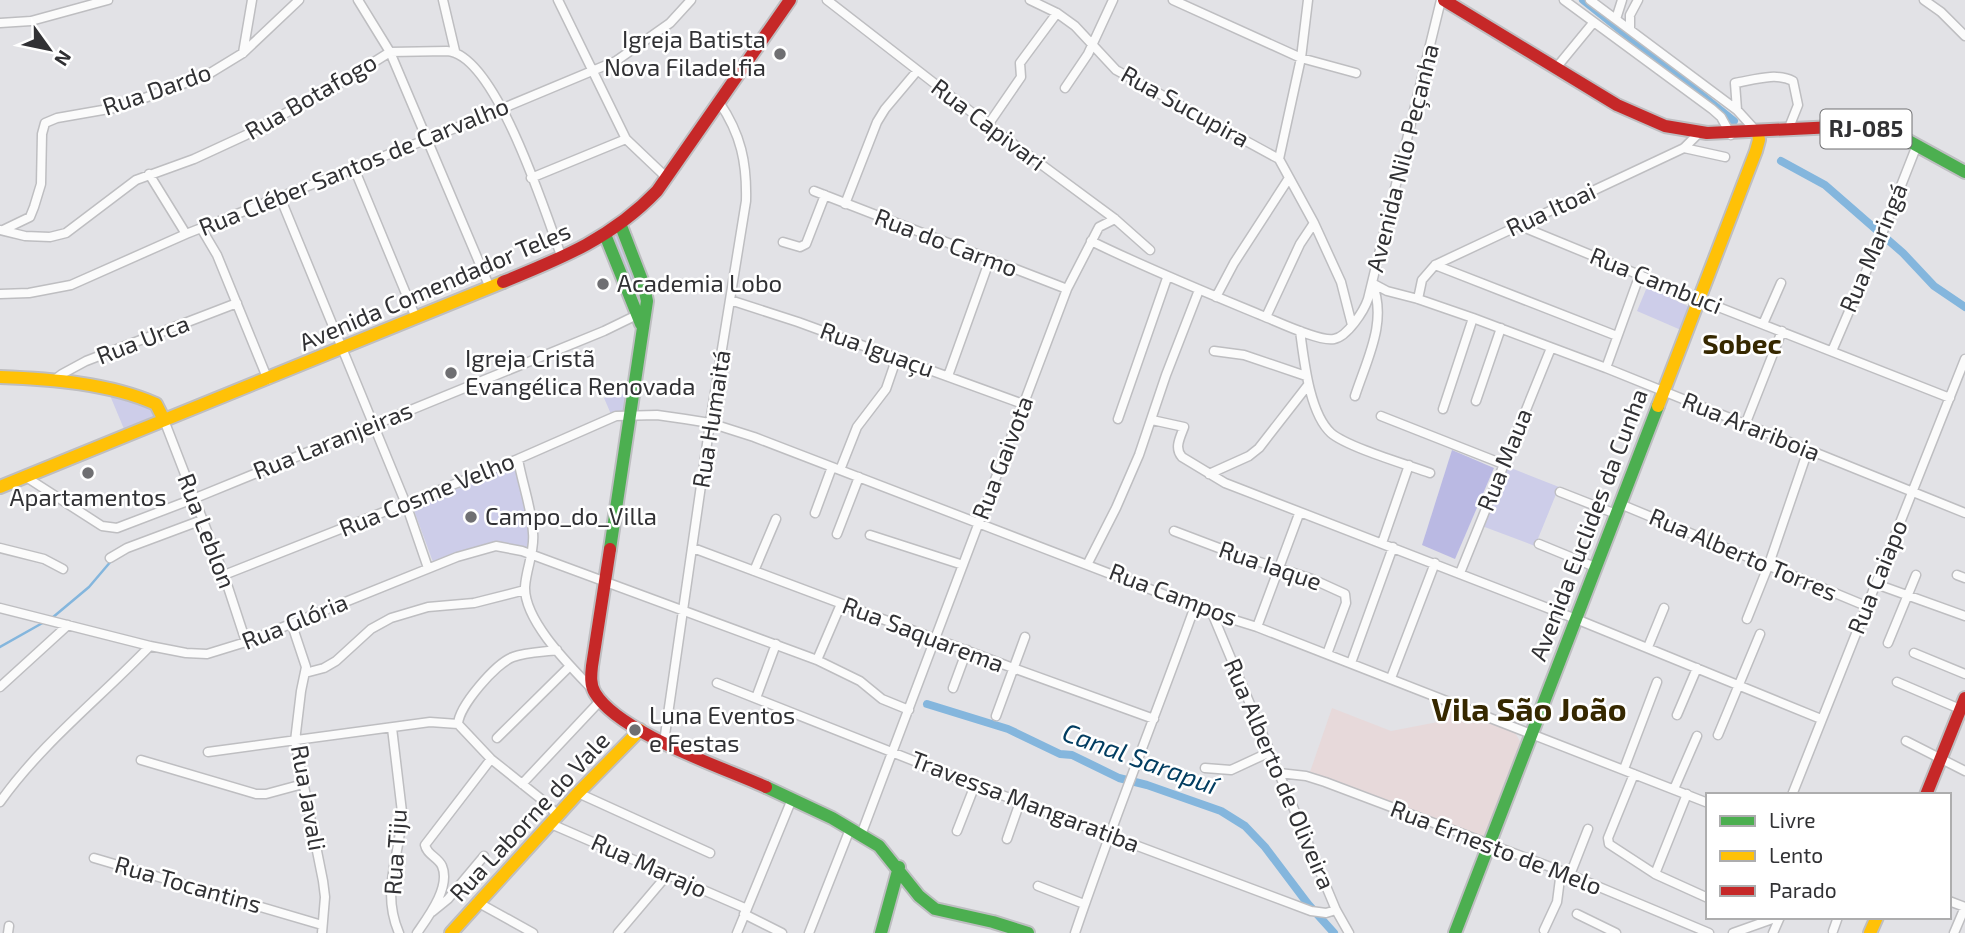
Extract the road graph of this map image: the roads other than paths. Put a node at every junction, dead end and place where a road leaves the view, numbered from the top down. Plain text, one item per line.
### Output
1 (108, 0) edge
2 (252, 0) edge
3 (299, 0) edge
4 (358, 0) edge
5 (443, 0) edge
6 (558, 0) edge
7 (691, 0) edge
8 (790, 0) edge
9 (827, 0) edge
10 (1030, 0) edge
11 (1113, 0) edge
12 (1173, 0) edge
13 (1308, 0) edge
14 (1443, 0) edge
15 (1564, 0) edge
16 (1590, 0) edge
17 (1622, 0) edge
18 (1638, 0) edge
19 (1924, 0) edge
20 (1632, 8) junction
21 (1057, 13) junction
22 (1617, 15) junction
23 (0, 23) edge
24 (1593, 23) junction
25 (1630, 29) junction
26 (1965, 36) edge
27 (1092, 43) junction
28 (455, 51) junction
29 (390, 52) junction
30 (243, 53) junction
31 (1301, 58) junction
32 (1556, 68) junction
33 (594, 70) junction
34 (917, 71) junction
35 (1356, 73) dead end
36 (1065, 88) dead end
37 (719, 102) junction
38 (503, 108) junction
39 (1737, 110) junction
40 (988, 125) junction
41 (1788, 130) junction
42 (1700, 132) junction
43 (1731, 135) junction
44 (427, 138) junction
45 (1755, 138) junction
46 (626, 139) junction
47 (1917, 145) junction
48 (1684, 148) junction
49 (1725, 157) dead end
50 (1279, 159) junction
51 (354, 168) junction
52 (1965, 172) edge
53 (149, 174) junction
54 (531, 178) junction
55 (667, 178) junction
56 (1289, 178) junction
57 (814, 191) dead end
58 (825, 195) junction
59 (280, 197) junction
60 (845, 204) junction
61 (30, 218) junction
62 (1115, 219) junction
63 (1314, 223) junction
64 (1518, 225) junction
65 (621, 226) junction
66 (201, 228) junction
67 (1, 230) edge
68 (186, 234) junction
69 (25, 236) junction
70 (606, 237) junction
71 (783, 242) dead end
72 (1091, 242) junction
73 (1150, 250) dead end
74 (562, 258) junction
75 (990, 259) junction
76 (1435, 265) junction
77 (1640, 274) junction
78 (1167, 278) junction
79 (1373, 283) junction
80 (1781, 283) dead end
81 (490, 288) junction
82 (1067, 289) junction
83 (1199, 290) junction
84 (0, 294) edge
85 (1216, 297) junction
86 (1418, 299) junction
87 (1698, 299) junction
88 (730, 300) junction
89 (237, 303) junction
90 (641, 317) junction
91 (1266, 317) junction
92 (416, 318) junction
93 (1473, 318) junction
94 (1763, 324) junction
95 (1352, 325) junction
96 (1501, 328) junction
97 (1300, 331) junction
98 (1782, 331) junction
99 (1617, 335) junction
100 (1551, 348) junction
101 (341, 349) junction
102 (1214, 351) dead end
103 (1832, 351) junction
104 (897, 357) junction
105 (1965, 359) edge
106 (1606, 368) junction
107 (948, 376) junction
108 (0, 377) edge
109 (268, 380) junction
110 (1307, 381) junction
111 (52, 382) junction
112 (1664, 392) junction
113 (1355, 396) dead end
114 (1950, 398) junction
115 (1476, 401) dead end
116 (1023, 404) junction
117 (1443, 409) dead end
118 (631, 415) junction
119 (1381, 416) dead end
120 (1118, 419) dead end
121 (164, 420) junction
122 (1152, 420) junction
123 (710, 423) junction
124 (373, 425) junction
125 (1745, 425) junction
126 (1808, 450) junction
127 (517, 459) junction
128 (1503, 464) junction
129 (1409, 465) junction
130 (836, 468) junction
131 (1430, 473) dead end
132 (1209, 474) junction
133 (26, 477) junction
134 (859, 477) junction
135 (0, 487) edge
136 (1560, 492) dead end
137 (1912, 492) junction
138 (193, 499) junction
139 (406, 504) junction
140 (1618, 509) junction
141 (815, 513) dead end
142 (1965, 513) edge
143 (1299, 514) junction
144 (776, 519) dead end
145 (979, 522) junction
146 (204, 524) junction
147 (1174, 531) dead end
148 (837, 534) dead end
149 (870, 535) dead end
150 (1382, 543) junction
151 (1539, 544) dead end
152 (1393, 547) junction
153 (0, 548) edge
154 (693, 548) junction
155 (531, 554) junction
156 (110, 558) dead end
157 (1088, 563) junction
158 (1435, 563) junction
159 (1769, 564) junction
160 (963, 565) junction
161 (1595, 567) junction
162 (428, 568) junction
163 (1279, 568) junction
164 (63, 569) dead end
165 (754, 570) junction
166 (1460, 573) junction
167 (224, 575) junction
168 (1916, 575) dead end
169 (604, 582) junction
170 (1876, 584) junction
171 (525, 590) junction
172 (1908, 595) junction
173 (841, 604) junction
174 (1195, 606) junction
175 (1866, 606) junction
176 (0, 608) edge
177 (1664, 608) dead end
178 (683, 611) junction
179 (1212, 612) junction
180 (1965, 616) edge
181 (1576, 619) junction
182 (1747, 619) dead end
183 (68, 625) junction
184 (292, 625) junction
185 (1257, 626) junction
186 (1760, 634) dead end
187 (1025, 637) dead end
188 (936, 638) junction
189 (246, 642) junction
190 (1888, 643) dead end
191 (776, 644) junction
192 (150, 646) junction
193 (1647, 647) junction
194 (557, 650) junction
195 (967, 650) junction
196 (1914, 653) dead end
197 (1327, 654) junction
198 (817, 660) junction
199 (1351, 663) junction
200 (569, 666) junction
201 (1013, 668) junction
202 (1698, 668) junction
203 (305, 673) junction
204 (1965, 674) edge
205 (1391, 678) junction
206 (1657, 682) dead end
207 (1898, 682) dead end
208 (717, 683) dead end
209 (1739, 685) junction
210 (0, 687) edge
211 (953, 688) dead end
212 (597, 696) junction
213 (755, 698) junction
214 (1963, 703) edge
215 (911, 706) junction
216 (1677, 715) dead end
217 (996, 716) dead end
218 (1154, 719) junction
219 (1821, 719) junction
220 (458, 724) junction
221 (392, 728) junction
222 (640, 730) junction
223 (1532, 733) junction
224 (1718, 735) dead end
225 (1697, 736) dead end
226 (497, 737) dead end
227 (295, 741) junction
228 (1906, 741) dead end
229 (664, 742) junction
230 (208, 752) dead end
231 (893, 752) junction
232 (1270, 752) junction
233 (1941, 757) junction
234 (491, 759) junction
235 (141, 760) dead end
236 (1205, 768) dead end
237 (1623, 769) junction
238 (1965, 771) edge
239 (1279, 773) junction
240 (1634, 774) junction
241 (303, 784) junction
242 (522, 784) junction
243 (975, 785) junction
244 (1674, 789) junction
245 (578, 793) junction
246 (1793, 793) edge
247 (1927, 793) edge
248 (1687, 794) junction
249 (792, 799) junction
250 (0, 802) edge
251 (1020, 802) junction
252 (1706, 802) edge
253 (555, 820) junction
254 (1588, 829) dead end
255 (957, 831) dead end
256 (855, 832) junction
257 (1108, 834) junction
258 (1007, 839) dead end
259 (1488, 846) junction
260 (710, 853) dead end
261 (484, 856) dead end
262 (94, 858) dead end
263 (899, 867) junction
264 (1565, 873) junction
265 (668, 874) junction
266 (1655, 874) junction
267 (1038, 886) dead end
268 (1706, 897) edge
269 (477, 902) junction
270 (1084, 904) junction
271 (1965, 907) edge
272 (1336, 910) junction
273 (745, 912) junction
274 (430, 913) junction
275 (1577, 914) dead end
276 (1755, 919) edge
277 (1774, 919) edge
278 (1764, 923) junction
279 (322, 929) edge
280 (1544, 930) dead end
281 (398, 933) edge
282 (417, 933) edge
283 (451, 933) edge
284 (534, 933) edge
285 (618, 933) edge
286 (737, 933) edge
287 (782, 933) edge
288 (808, 933) edge
289 (881, 933) edge
290 (1028, 933) edge
291 (1074, 933) edge
292 (1349, 933) edge
293 (1455, 933) edge
294 (1616, 933) edge
295 (1709, 933) edge
296 (1733, 933) edge
297 (1954, 933) edge

1 - 23 street
2 - 30 street
3 - 30 street, Rua Dardo
4 - 29 street
5 - 28 street
6 - 33 street
7 - 33 street, Rua Cléber Santos de Carvalho
8 - 37 main road, Avenida Comendador Teles
9 - 34 street, Rua Capivari
10 - 21 street, Rua Sucupira
11 - 27 street
12 - 31 street
13 - 31 street
14 - 32 main road
14 - 79 street, Avenida Nilo Peçanha
15 - 24 street
16 - 22 street
17 - 22 street
18 - 20 street
19 - 26 street
20 - 22 street
20 - 25 street
21 - 27 street, Rua Sucupira
21 - 40 street
22 - 25 street
24 - 32 street
24 - 43 street
25 - 39 street
27 - 36 street
27 - 50 street, Rua Sucupira
28 - 29 street, Rua Botafogo
28 - 38 street
29 - 44 street
29 - 53 street, Rua Botafogo
30 - 61 street, Rua Dardo
31 - 35 street
31 - 50 street
32 - 42 main road
33 - 38 street, Rua Cléber Santos de Carvalho
33 - 46 street
34 - 40 street, Rua Capivari
34 - 60 street
37 - 55 main road, Avenida Comendador Teles
37 - 88 street, Rua Humaitá
38 - 44 street, Rua Cléber Santos de Carvalho
38 - 54 street
39 - 41 street
39 - 45 street
40 - 62 street, Rua Capivari
41 - 45 main road, RJ-085
41 - 47 main road, RJ-085
42 - 43 main road
42 - 48 street, Rua Itoai
43 - 45 main road
44 - 51 street, Rua Cléber Santos de Carvalho
44 - 81 street
45 - 87 main road, Avenida Euclides da Cunha
46 - 54 street
46 - 55 street
47 - 52 main road, RJ-085
47 - 103 street, Rua Maringá
48 - 49 street
48 - 64 street, Rua Itoai
50 - 56 street
51 - 59 street, Rua Cléber Santos de Carvalho
51 - 92 street
53 - 68 street
53 - 69 street, Rua Botafogo
54 - 74 street
55 - 65 main road, Avenida Comendador Teles
56 - 63 street
56 - 85 street
57 - 58 street, Rua do Carmo
58 - 60 street, Rua do Carmo
58 - 71 street
59 - 66 street, Rua Cléber Santos de Carvalho
59 - 101 street
60 - 75 street, Rua do Carmo
61 - 67 street
61 - 69 street, Rua Dardo
62 - 72 street, Rua Gaivota
62 - 73 street, Rua Capivari
63 - 91 street
63 - 95 street
64 - 76 street, Rua Itoai
64 - 77 street, Rua Cambuci
65 - 70 main road, Avenida Comendador Teles
65 - 90 main road
66 - 68 street, Rua Cléber Santos de Carvalho
66 - 89 street
67 - 69 street, Rua Botafogo
68 - 84 street, Rua Cléber Santos de Carvalho
70 - 74 main road, Avenida Comendador Teles
70 - 90 main road
72 - 78 street
72 - 82 street, Rua Gaivota
74 - 81 main road, Avenida Comendador Teles
75 - 82 street, Rua do Carmo
75 - 107 street
76 - 86 street
76 - 99 street
77 - 87 street, Rua Cambuci
77 - 99 street
78 - 83 street
78 - 120 street
79 - 86 street, Rua Arariboia
79 - 95 street
79 - 113 street, Avenida Nilo Peçanha
80 - 94 street
81 - 92 main road, Avenida Comendador Teles
82 - 116 street, Rua Gaivota
83 - 85 street
83 - 122 street
85 - 91 street
86 - 93 street, Rua Arariboia
87 - 94 street, Rua Cambuci
87 - 112 main road, Avenida Euclides da Cunha
88 - 104 street, Rua Iguaçu
88 - 123 street, Rua Humaitá
89 - 109 street
89 - 111 street, Rua Urca
90 - 118 main road
90 - 124 street, Rua Laranjeiras
91 - 97 street
92 - 101 main road, Avenida Comendador Teles
93 - 96 street, Rua Arariboia
93 - 117 street
94 - 98 street, Rua Cambuci
95 - 97 street
96 - 100 street, Rua Arariboia
96 - 115 street
97 - 110 street
98 - 103 street, Rua Cambuci
98 - 125 street
99 - 106 street
100 - 106 street, Rua Arariboia
100 - 128 street, Rua Maua
101 - 109 main road, Avenida Comendador Teles
101 - 124 street
102 - 110 street
103 - 114 street, Rua Cambuci
104 - 107 street, Rua Iguaçu
104 - 130 street
105 - 114 street, Rua Caiapo
106 - 112 street, Rua Arariboia
107 - 116 street, Rua Iguaçu
108 - 111 main road
109 - 121 main road, Avenida Comendador Teles
110 - 129 street
110 - 132 street
111 - 121 main road
112 - 125 street, Rua Arariboia
112 - 140 main road, Avenida Euclides da Cunha
114 - 137 street, Rua Caiapo
116 - 145 street, Rua Gaivota
118 - 123 street, Rua Campos
118 - 127 street, Rua Cosme Velho
118 - 169 main road
119 - 128 street
121 - 133 main road, Avenida Comendador Teles
121 - 138 street, Rua Leblon
122 - 132 street
122 - 157 street
123 - 130 street, Rua Campos
123 - 154 street, Rua Humaitá
124 - 138 street, Rua Laranjeiras
124 - 139 street
125 - 126 street, Rua Arariboia
126 - 137 street, Rua Arariboia
126 - 159 street
127 - 139 street, Rua Cosme Velho
127 - 155 street
128 - 166 street, Rua Maua
129 - 131 street
129 - 150 street
130 - 134 street, Rua Campos
130 - 141 street
132 - 143 street
133 - 135 main road, Avenida Comendador Teles
133 - 138 street, Rua Laranjeiras
134 - 145 street, Rua Campos
134 - 148 street
136 - 140 street, Rua Alberto Torres
137 - 142 street, Rua Arariboia
137 - 170 street, Rua Caiapo
138 - 146 street, Rua Leblon
139 - 162 street
139 - 167 street, Rua Cosme Velho
140 - 159 street, Rua Alberto Torres
140 - 161 main road, Avenida Euclides da Cunha
143 - 150 street
143 - 163 street
144 - 165 street
145 - 157 street, Rua Campos
145 - 160 street, Rua Gaivota
146 - 156 street
146 - 167 street, Rua Leblon
147 - 163 street, Rua Iaque
149 - 160 street
150 - 152 street
151 - 161 street
152 - 158 street
152 - 199 street
153 - 164 street
154 - 165 street, Rua Saquarema
154 - 178 street, Rua Humaitá
155 - 162 street, Rua Glória
155 - 169 street
155 - 171 street
157 - 174 street, Rua Campos
158 - 166 street
158 - 205 street
159 - 175 street, Rua Alberto Torres
159 - 182 street
160 - 188 street, Rua Gaivota
161 - 181 main road, Avenida Euclides da Cunha
162 - 184 street, Rua Glória
163 - 185 street
163 - 197 street, Rua Iaque
165 - 173 street, Rua Saquarema
166 - 181 street
167 - 189 street, Rua Leblon
168 - 172 street
169 - 178 street
169 - 212 main road
170 - 172 street
170 - 175 street, Rua Caiapo
171 - 194 street
171 - 203 street
172 - 180 street
172 - 190 street
173 - 188 street, Rua Saquarema
173 - 198 street
174 - 179 street, Rua Campos
174 - 218 street
175 - 219 street, Rua Caiapo
176 - 183 street, Rua Glória
177 - 193 street
178 - 191 street
178 - 229 street, Rua Humaitá
179 - 185 street, Rua Campos
179 - 232 street, Rua Alberto de Oliveira
181 - 193 street
181 - 223 main road, Avenida Euclides da Cunha
183 - 192 street, Rua Glória
183 - 210 street
184 - 189 street, Rua Glória
184 - 203 street, Rua Javali
185 - 197 street, Rua Campos
186 - 209 street
187 - 201 street
188 - 195 street, Rua Saquarema
188 - 215 street, Rua Gaivota
189 - 192 street, Rua Glória
191 - 198 street
191 - 213 street
192 - 250 street
193 - 202 street
194 - 200 street
194 - 220 street
195 - 201 street, Rua Saquarema
195 - 211 street
196 - 204 street
197 - 199 street, Rua Campos
198 - 215 street
199 - 205 street, Rua Campos
200 - 212 street
200 - 226 street
201 - 217 street
201 - 218 street, Rua Saquarema
202 - 209 street
202 - 216 street
203 - 227 street, Rua Javali
205 - 223 street, Rua Campos
206 - 237 street
207 - 214 street
208 - 213 street, Travessa Mangaratiba
209 - 219 street
209 - 224 street
212 - 222 main road
212 - 242 street
213 - 231 street, Travessa Mangaratiba
214 - 233 main road
215 - 231 street, Rua Gaivota
218 - 257 street
219 - 246 street, Rua Caiapo
220 - 221 street
220 - 234 street, Rua Marajo
221 - 227 street
221 - 281 street, Rua Tiju
222 - 229 main road
222 - 245 main road, Rua Laborne do Vale
223 - 237 street, Rua Campos
223 - 259 main road, Avenida Euclides da Cunha
225 - 244 street
227 - 230 street
227 - 241 street, Rua Javali
228 - 233 street
229 - 249 main road
231 - 243 street, Travessa Mangaratiba
231 - 256 street, Rua Gaivota
232 - 236 street
232 - 239 street, Rua Alberto de Oliveira
233 - 238 street
233 - 247 main road
234 - 242 street, Rua Marajo
234 - 274 street
235 - 241 street
237 - 240 street, Rua Campos
239 - 259 street, Rua Ernesto de Melo
239 - 272 street, Rua Alberto de Oliveira
240 - 244 street, Rua Campos
240 - 266 street
241 - 279 street, Rua Javali
242 - 253 street, Rua Marajo
243 - 251 street, Travessa Mangaratiba
243 - 255 street
244 - 248 street, Rua Campos
245 - 253 main road, Rua Laborne do Vale
245 - 260 street
248 - 252 street, Rua Campos
248 - 266 street
249 - 256 main road
249 - 273 street
251 - 257 street, Travessa Mangaratiba
251 - 258 street
253 - 265 street, Rua Marajo
253 - 269 main road, Rua Laborne do Vale
254 - 264 street
256 - 263 main road
256 - 288 street, Rua Gaivota
257 - 270 street
257 - 272 street, Travessa Mangaratiba
259 - 264 street, Rua Ernesto de Melo
259 - 293 main road, Avenida Euclides da Cunha
261 - 274 street
262 - 279 street, Rua Tocantins
263 - 289 main road
263 - 290 main road
264 - 280 street
264 - 295 street, Rua Ernesto de Melo
265 - 273 street, Rua Marajo
265 - 285 street
266 - 268 street
267 - 270 street
269 - 283 main road, Rua Laborne do Vale
269 - 284 street
270 - 291 street
271 - 297 street
272 - 292 street, Rua Alberto de Oliveira
273 - 286 street
273 - 287 street, Rua Marajo
274 - 282 street
275 - 294 street
276 - 278 street
277 - 278 street
278 - 296 street

